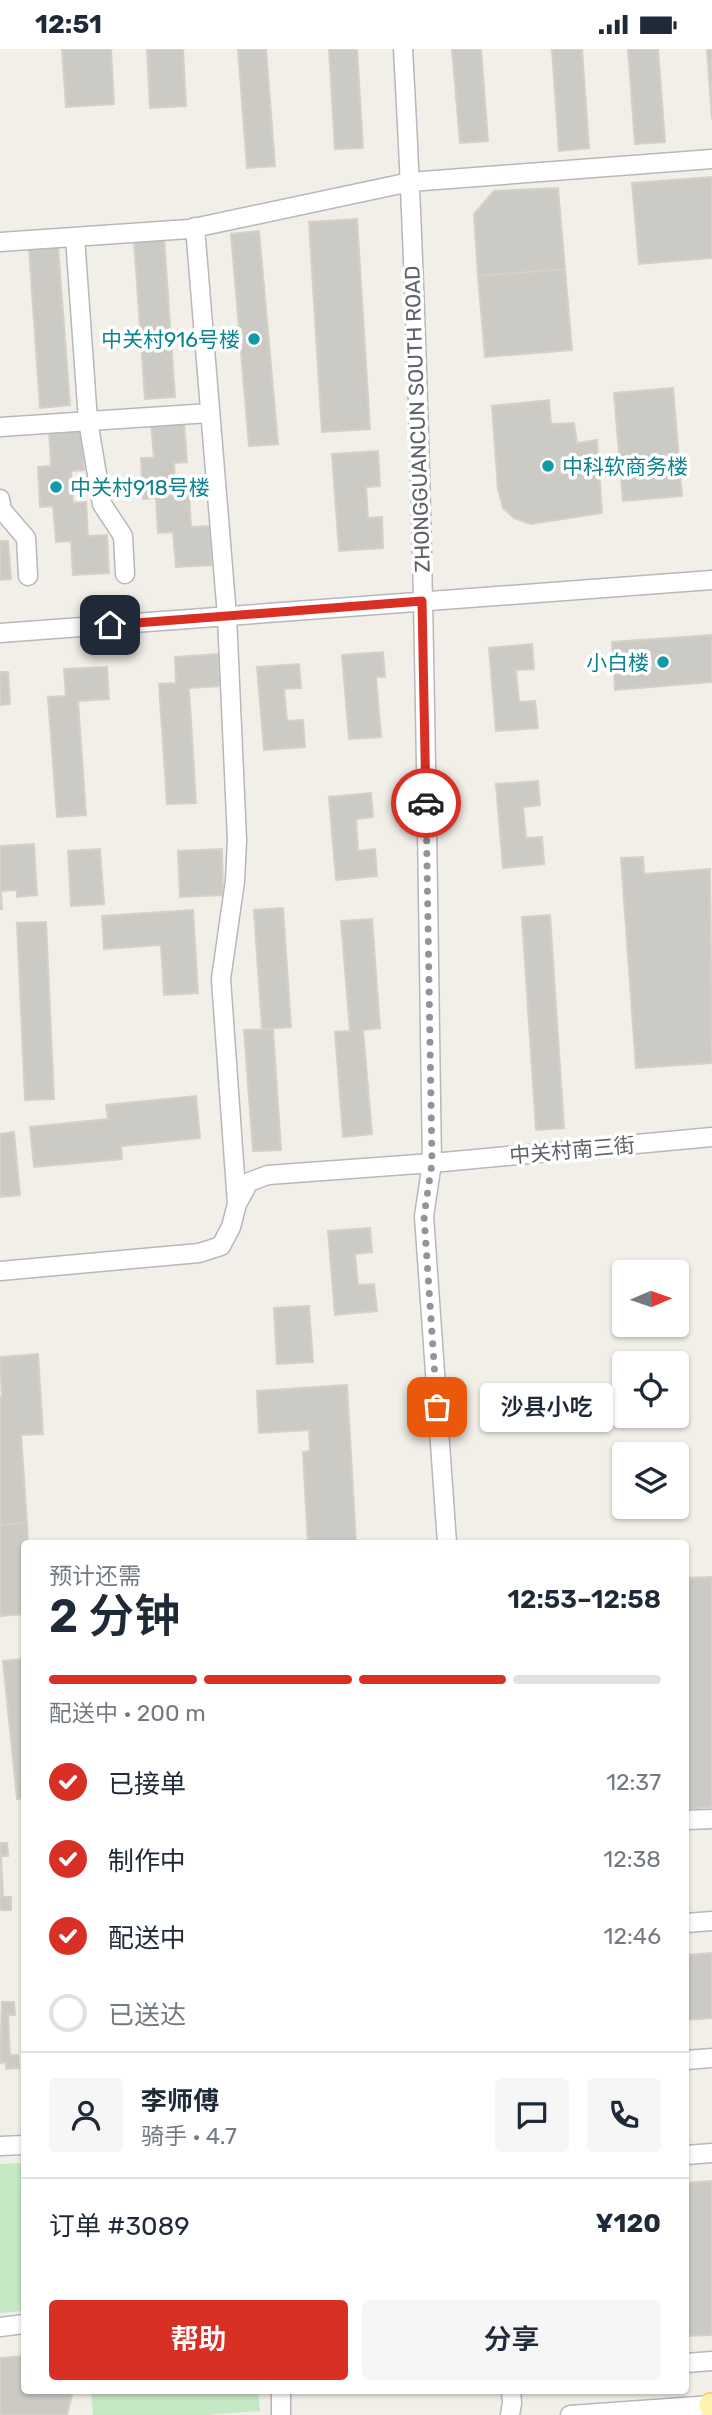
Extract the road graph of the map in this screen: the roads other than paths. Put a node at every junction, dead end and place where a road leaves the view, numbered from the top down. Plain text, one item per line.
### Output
1 (403, 49) edge
2 (712, 159) edge
3 (410, 182) junction
4 (195, 227) junction
5 (75, 237) junction
6 (0, 242) edge
7 (209, 413) junction
8 (88, 421) junction
9 (0, 426) edge
10 (0, 499) edge
11 (125, 574) dead end
12 (28, 576) dead end
13 (712, 580) edge
14 (422, 601) junction
15 (227, 616) junction
16 (0, 633) edge
17 (712, 1137) edge
18 (432, 1163) junction
19 (237, 1204) junction
20 (0, 1271) edge
21 (447, 1540) edge
22 (712, 1819) edge
23 (689, 1820) edge
24 (712, 1921) edge
25 (689, 1923) edge
26 (712, 2058) edge
27 (689, 2060) edge
28 (21, 2145) edge
29 (0, 2146) edge
30 (712, 2153) edge
31 (689, 2155) edge
32 (21, 2325) edge
33 (0, 2327) edge
34 (712, 2361) edge
35 (689, 2363) edge
36 (281, 2394) edge
37 (511, 2394) edge
38 (712, 2405) edge
39 (281, 2415) edge
40 (510, 2415) edge
41 (570, 2415) edge

1 - 3 street, ZHONGGUANCUN SOUTH ROAD
2 - 3 street
3 - 4 street
3 - 14 street, ZHONGGUANCUN SOUTH ROAD
4 - 5 street
4 - 7 street
5 - 6 street
5 - 8 street
7 - 8 street
7 - 15 street
8 - 9 street
8 - 11 street
10 - 12 street
13 - 14 street
14 - 15 street
14 - 18 street, ZHONGGUANCUN SOUTH ROAD
15 - 16 street
15 - 19 street
17 - 18 street, 中关村南三街
18 - 19 street, 中关村南三街
18 - 21 street, ZHONGGUANCUN SOUTH ROAD
19 - 20 street
22 - 23 street
24 - 25 street
26 - 27 street
28 - 29 street
30 - 31 street
32 - 33 street
34 - 35 street
36 - 39 street
37 - 40 street
38 - 41 street

